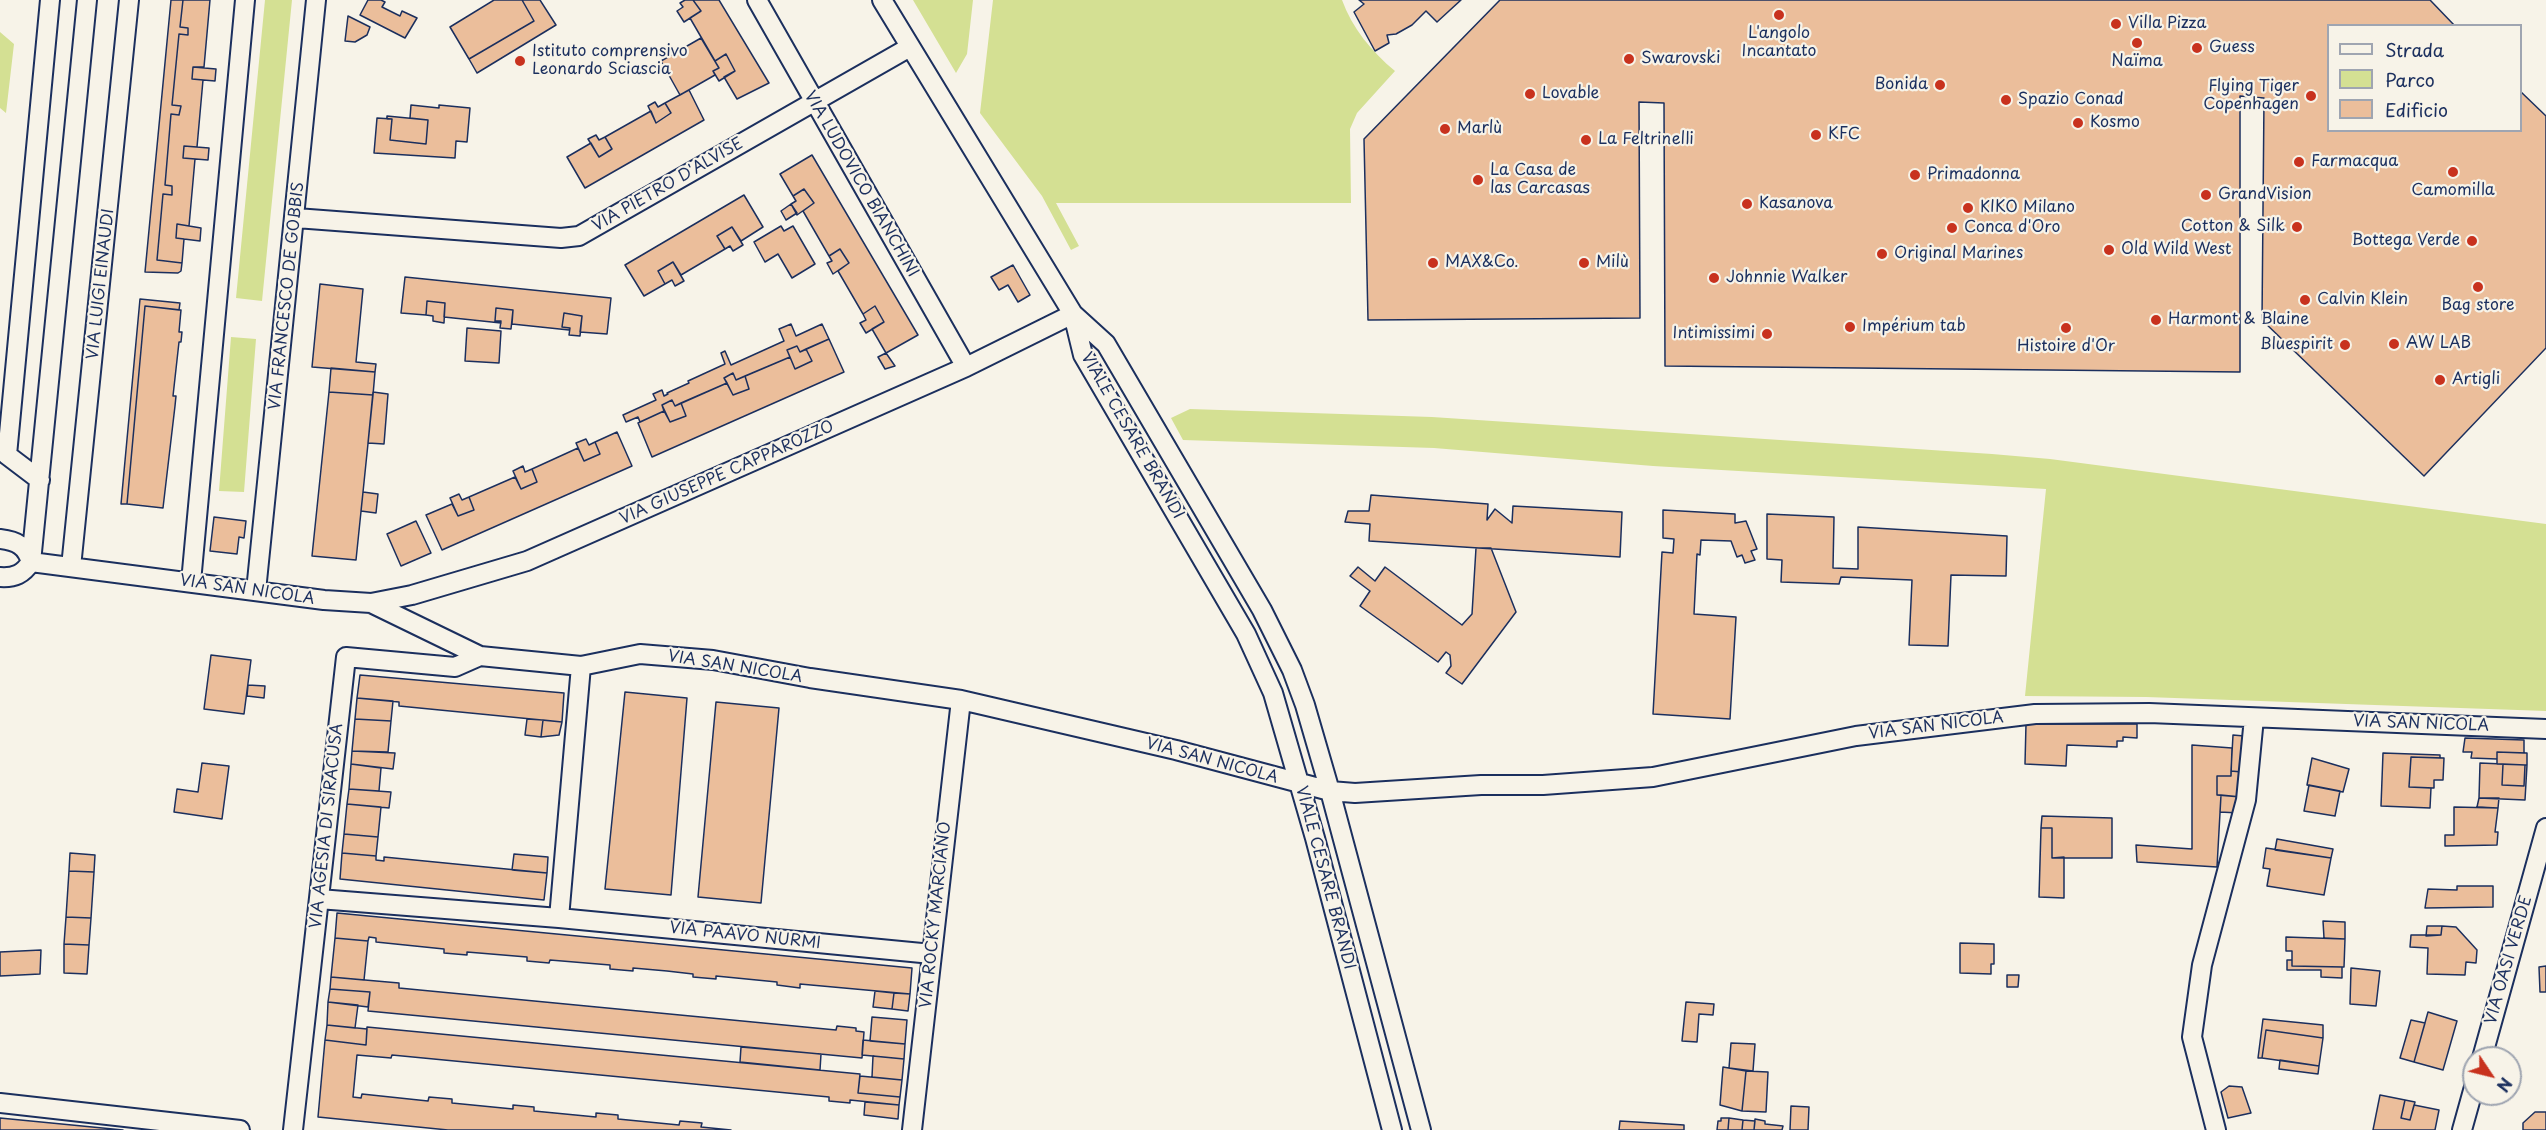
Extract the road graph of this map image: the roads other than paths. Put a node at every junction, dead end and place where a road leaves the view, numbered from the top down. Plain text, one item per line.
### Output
1 (50, 0) edge
2 (87, 0) edge
3 (129, 0) edge
4 (244, 0) edge
5 (316, 0) edge
6 (757, 0) edge
7 (882, 0) edge
8 (910, 47) junction
9 (815, 101) junction
10 (296, 218) junction
11 (1073, 314) junction
12 (966, 367) junction
13 (40, 480) junction
14 (0, 539) edge
15 (32, 562) junction
16 (71, 567) junction
17 (0, 576) edge
18 (191, 582) junction
19 (256, 591) junction
20 (370, 603) junction
21 (480, 656) junction
22 (581, 666) junction
23 (961, 700) junction
24 (2254, 718) junction
25 (2546, 729) edge
26 (1300, 784) junction
27 (1330, 791) junction
28 (2546, 828) edge
29 (319, 899) junction
30 (559, 918) junction
31 (932, 954) junction
32 (2485, 1046) edge
33 (0, 1103) edge
34 (2469, 1106) edge
35 (240, 1130) edge
36 (293, 1130) edge
37 (912, 1130) edge
38 (1392, 1130) edge
39 (1421, 1130) edge
40 (2216, 1130) edge
41 (2462, 1130) edge

1 - 13 street
2 - 13 street
3 - 16 street, VIA LUIGI EINAUDI
4 - 18 street
5 - 10 street, VIA FRANCESCO DE GOBBIS
6 - 9 street, VIA LUDOVICO BIANCHINI
7 - 8 street
8 - 9 street, VIA PIETRO D'ALVISE
8 - 11 street
9 - 10 street, VIA PIETRO D'ALVISE
9 - 12 street, VIA LUDOVICO BIANCHINI
10 - 19 street, VIA FRANCESCO DE GOBBIS
11 - 12 street, VIA GIUSEPPE CAPPAROZZO
11 - 26 street, VIALE CESARE BRANDI
11 - 27 street, VIALE CESARE BRANDI
12 - 20 street, VIA GIUSEPPE CAPPAROZZO
13 - 15 street
14 - 15 street
15 - 16 street, VIA SAN NICOLA
15 - 17 street
16 - 18 street, VIA SAN NICOLA
18 - 19 street, VIA SAN NICOLA
19 - 20 street, VIA SAN NICOLA
20 - 21 street, VIA SAN NICOLA
21 - 22 street, VIA SAN NICOLA
21 - 29 street, VIA AGESIA DI SIRACUSA
22 - 23 street, VIA SAN NICOLA
22 - 30 street
23 - 26 street, VIA SAN NICOLA
23 - 31 street, VIA ROCKY MARCIANO
24 - 25 street, VIA SAN NICOLA
24 - 27 street, VIA SAN NICOLA
24 - 40 street
26 - 27 street, VIA SAN NICOLA
26 - 38 street, VIALE CESARE BRANDI
27 - 39 street, VIALE CESARE BRANDI
28 - 32 street, VIA OASI VERDE
29 - 30 street, VIA PAAVO NURMI
29 - 36 street, VIA AGESIA DI SIRACUSA
30 - 31 street, VIA PAAVO NURMI
31 - 37 street, VIA ROCKY MARCIANO
33 - 35 street
34 - 41 street

